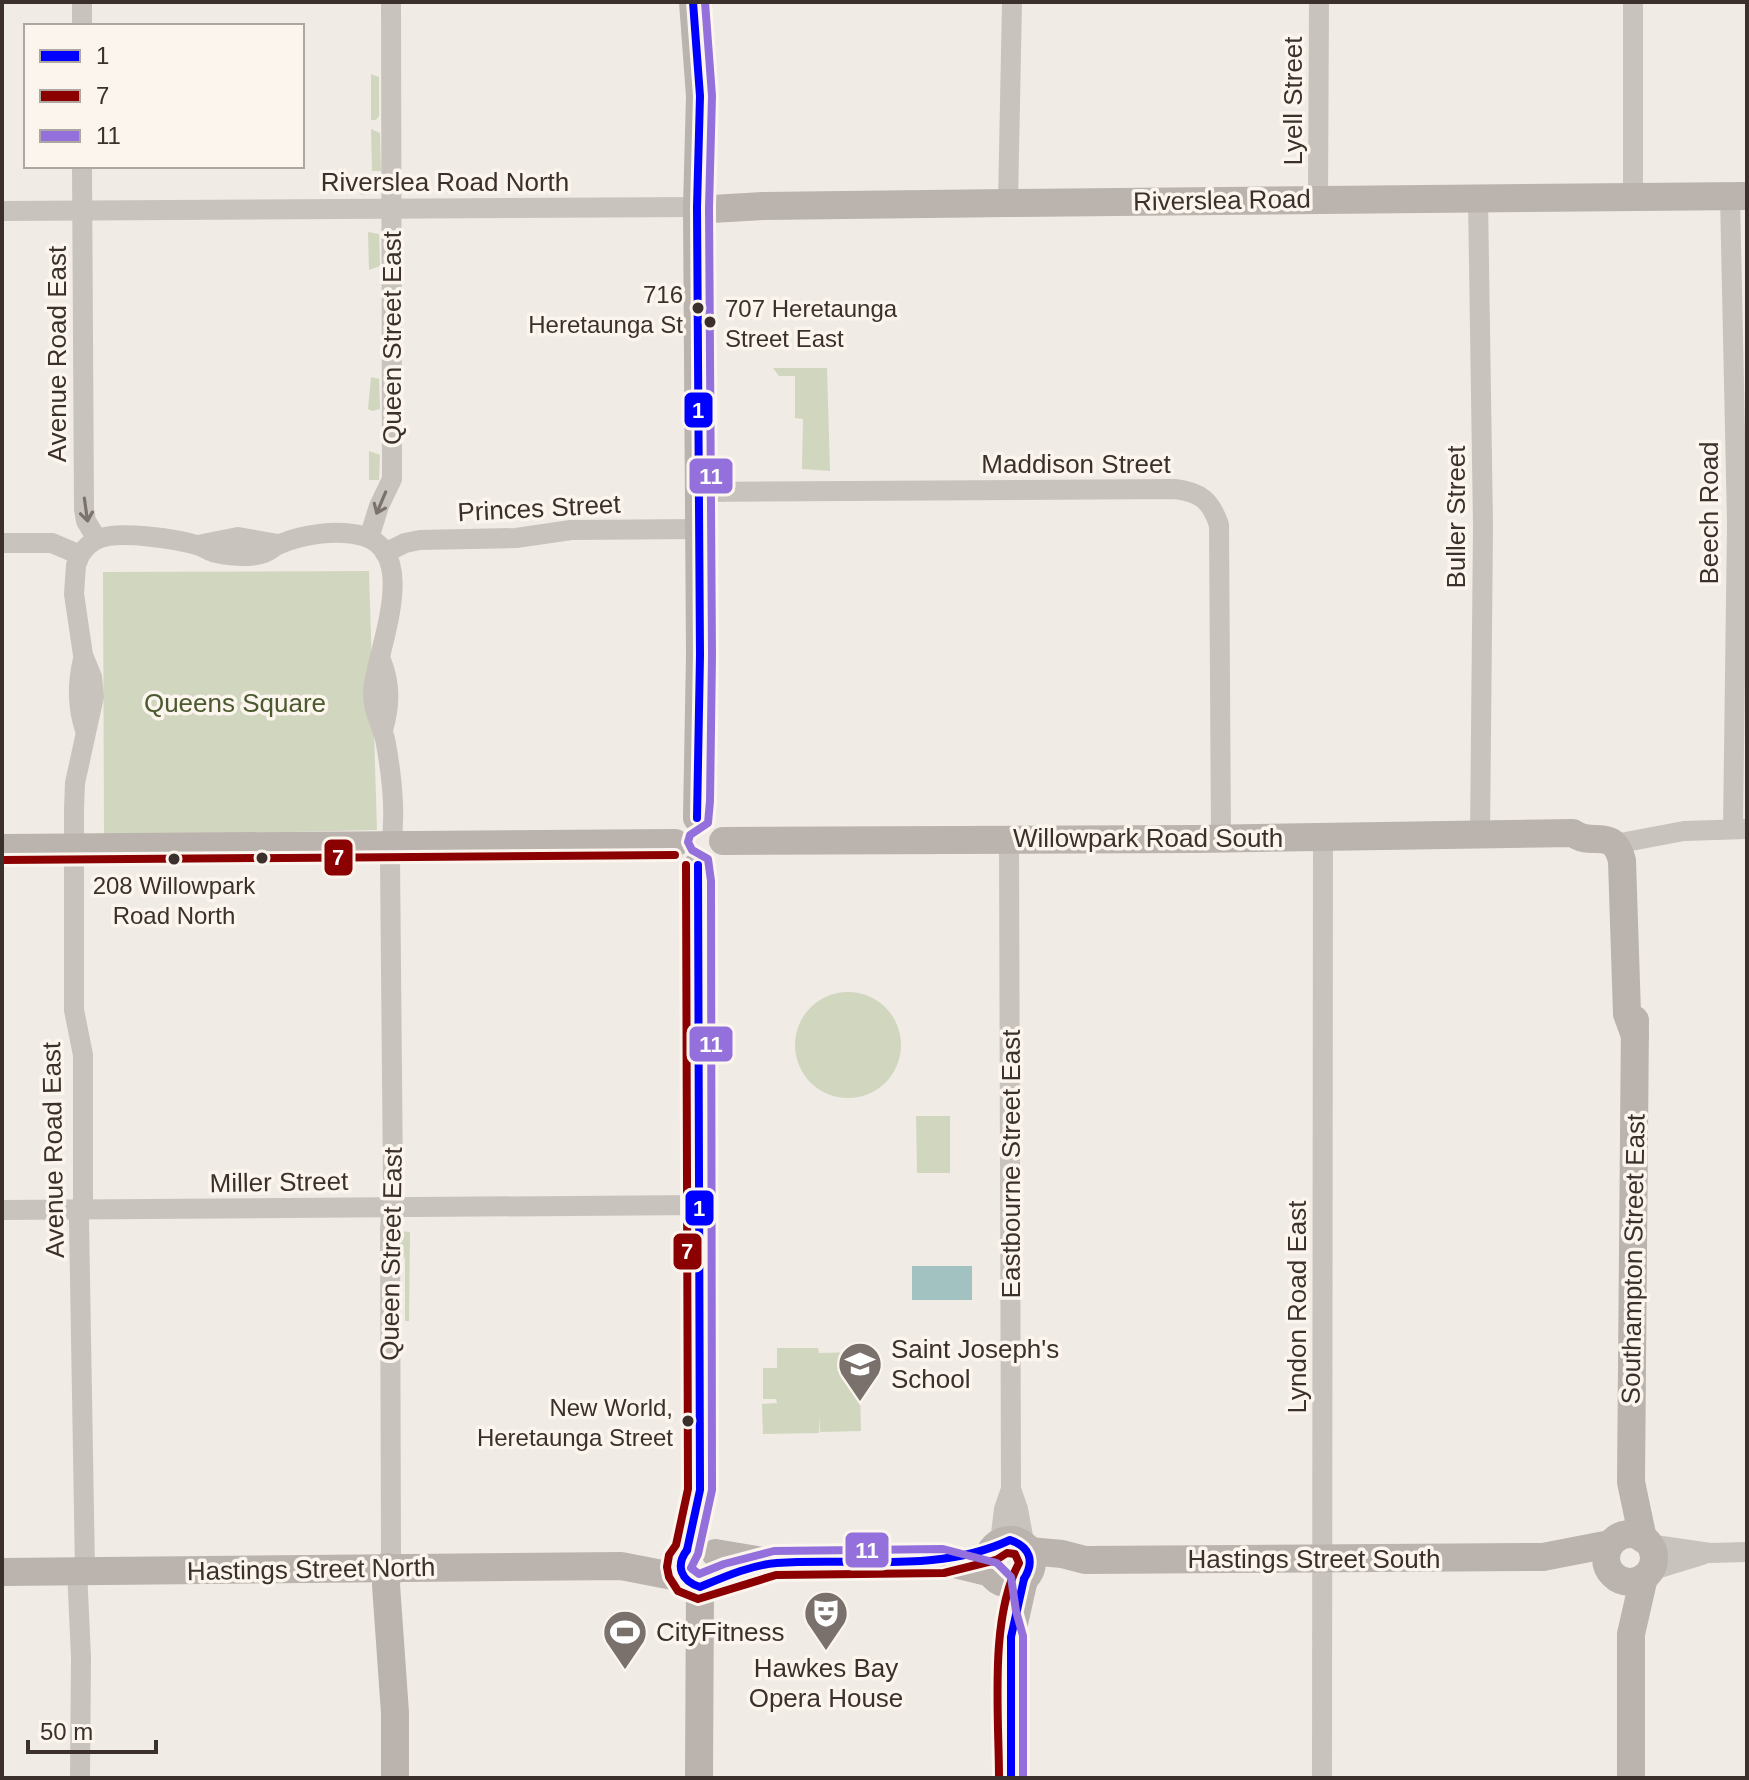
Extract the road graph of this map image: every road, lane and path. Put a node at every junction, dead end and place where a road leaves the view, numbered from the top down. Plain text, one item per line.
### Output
1 (82, 2) edge
2 (391, 2) edge
3 (693, 2) edge
4 (1012, 2) edge
5 (1319, 2) edge
6 (1633, 2) edge
7 (82, 24) edge
8 (82, 168) edge
9 (1739, 196) edge
10 (1633, 197) junction
11 (1478, 198) junction
12 (1318, 199) junction
13 (1008, 203) junction
14 (697, 207) junction
15 (391, 208) junction
16 (82, 210) junction
17 (2, 211) edge
18 (698, 492) junction
19 (698, 529) junction
20 (369, 538) junction
21 (97, 539) junction
22 (2, 543) edge
23 (385, 553) junction
24 (80, 555) junction
25 (697, 818) junction
26 (1740, 829) edge
27 (1480, 836) junction
28 (1323, 837) junction
29 (1221, 838) junction
30 (1009, 839) junction
31 (723, 841) junction
32 (675, 843) junction
33 (1623, 843) junction
34 (392, 844) junction
35 (75, 847) junction
36 (2, 848) edge
37 (698, 865) junction
38 (700, 1205) junction
39 (392, 1207) junction
40 (2, 1210) edge
41 (81, 1210) junction
42 (1747, 1552) edge
43 (1630, 1558) junction
44 (1322, 1559) junction
45 (1011, 1562) junction
46 (699, 1564) junction
47 (388, 1567) junction
48 (81, 1571) junction
49 (2, 1572) edge
50 (80, 1778) edge
51 (395, 1778) edge
52 (699, 1778) edge
53 (1011, 1778) edge
54 (1322, 1778) edge
55 (1631, 1778) edge

1 - 7 street
2 - 15 street, Queen Street East
3 - 14 main road
4 - 13 street
5 - 12 street, Lyell Street
6 - 10 street
8 - 16 street, Avenue Road East
9 - 10 main road, Riverslea Road
9 - 26 street, Beech Road
10 - 11 main road, Riverslea Road
11 - 12 main road, Riverslea Road
11 - 27 street, Buller Street
12 - 13 main road, Riverslea Road
13 - 14 main road, Riverslea Road
14 - 15 street, Riverslea Road North
14 - 18 main road
15 - 16 street, Riverslea Road North
15 -> 20 street, Queen Street East
16 - 17 street, Riverslea Road North
16 -> 21 street, Avenue Road East
18 - 19 main road
18 - 29 street, Maddison Street
19 - 23 street, Princes Street
19 - 25 main road
20 - 21 street
20 - 23 street
21 - 24 street
22 - 24 street
23 - 34 street, Queen Street East
24 - 35 street, Avenue Road East
25 - 31 main road
25 - 32 main road
26 - 33 street, Willowpark Road South
27 - 28 main road, Willowpark Road South
27 - 33 main road, Willowpark Road South
28 - 29 main road, Willowpark Road South
28 - 44 street, Lyndon Road East
29 - 30 main road, Willowpark Road South
30 - 31 main road, Willowpark Road South
30 - 45 street, Eastbourne Street East
31 - 37 main road
32 - 34 main road
32 - 37 main road
33 - 43 main road, Southampton Street East
34 - 35 main road
34 - 39 street, Queen Street East
35 - 36 main road
35 - 41 street, Avenue Road East
37 - 38 main road
38 - 39 street, Miller Street
38 - 46 main road
39 - 41 street, Miller Street
39 - 47 street, Queen Street East
40 - 41 street, Miller Street
41 - 48 street, Avenue Road East
42 - 43 street, Hastings Street South
43 - 44 main road, Hastings Street South
43 - 55 main road, Southampton Street East
44 - 45 main road, Hastings Street South
44 - 54 street, Lyndon Road East
45 - 46 main road, Hastings Street South
45 - 53 main road, Eastbourne Street East
46 - 47 main road, Hastings Street North
46 - 52 main road
47 - 48 main road, Hastings Street North
47 - 51 main road, Queen Street East
48 - 49 main road, Hastings Street North
48 - 50 street, Avenue Road East

